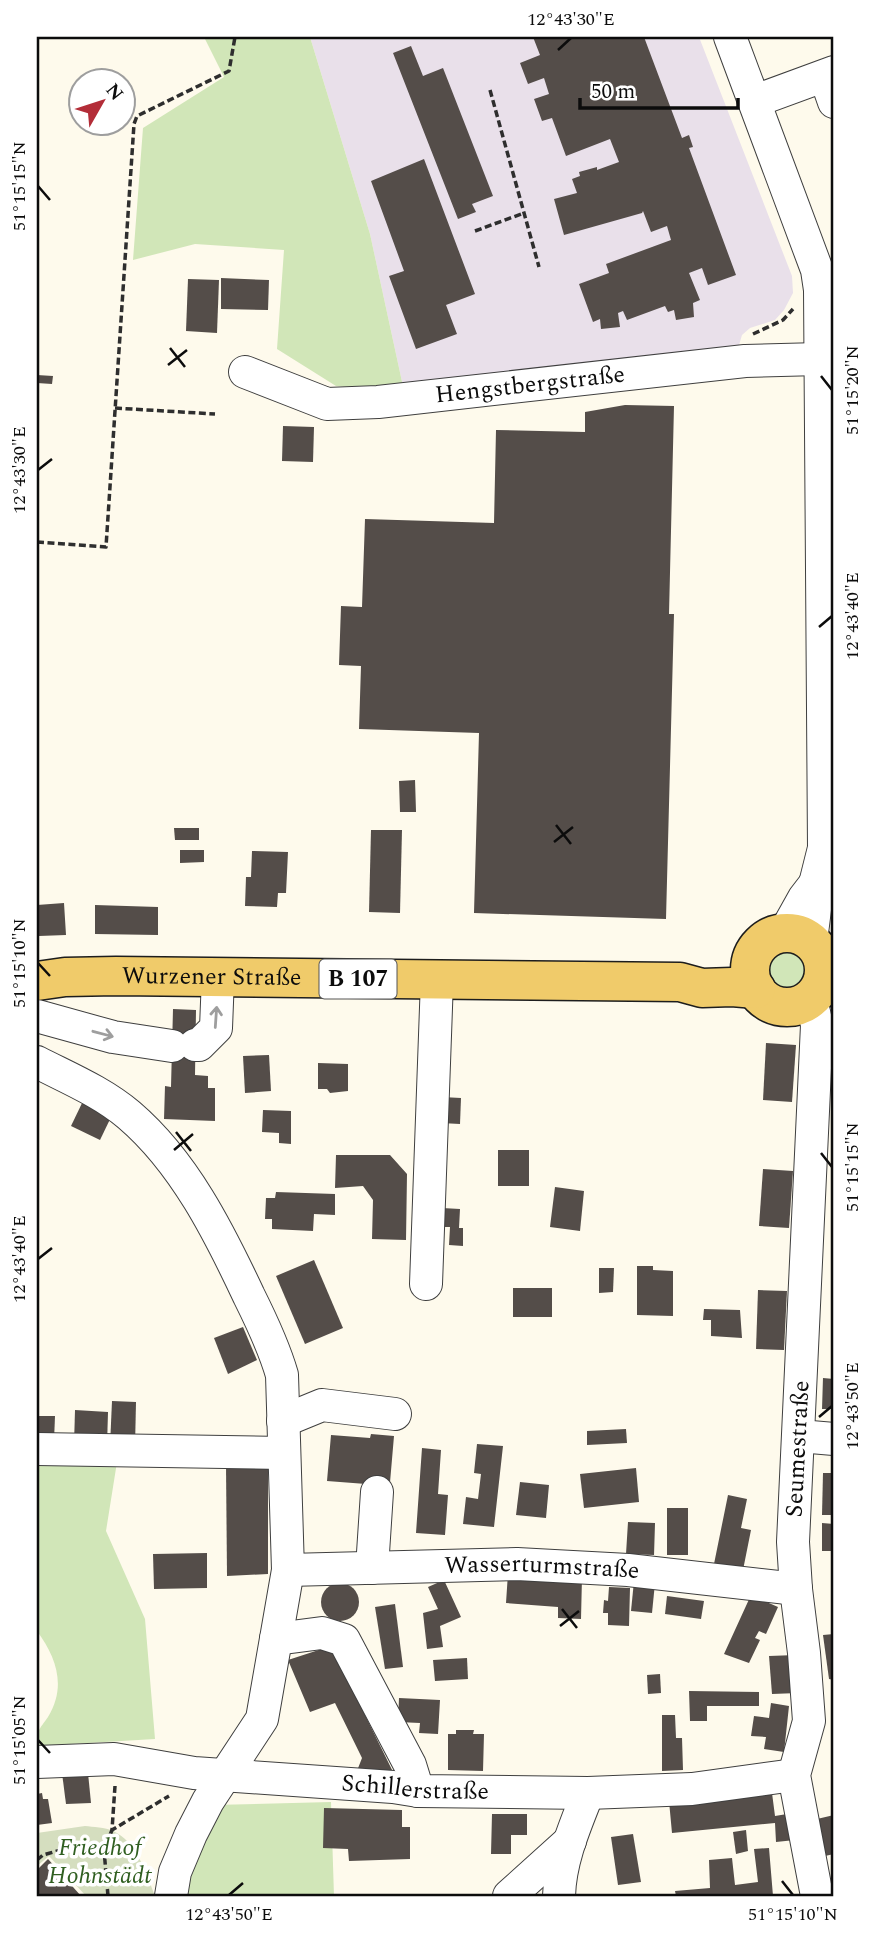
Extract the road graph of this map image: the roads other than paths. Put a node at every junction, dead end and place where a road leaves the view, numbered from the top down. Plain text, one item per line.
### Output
1 (730, 37) edge
2 (831, 84) edge
3 (755, 101) junction
4 (820, 359) junction
5 (245, 372) dead end
6 (817, 969) edge
7 (754, 974) junction
8 (218, 977) junction
9 (437, 980) junction
10 (37, 981) edge
11 (37, 1016) edge
12 (37, 1062) edge
13 (426, 1284) dead end
14 (395, 1414) dead end
15 (283, 1421) junction
16 (799, 1436) junction
17 (834, 1439) edge
18 (37, 1449) edge
19 (283, 1453) junction
20 (377, 1492) dead end
21 (372, 1569) junction
22 (288, 1570) junction
23 (796, 1590) junction
24 (276, 1639) junction
25 (822, 1720) edge
26 (37, 1762) edge
27 (227, 1774) junction
28 (794, 1775) junction
29 (418, 1791) junction
30 (588, 1793) junction
31 (570, 1841) junction
32 (171, 1896) edge
33 (509, 1896) edge
34 (559, 1896) edge
35 (817, 1896) edge

1 - 3 street
2 - 3 street
3 - 4 street
4 - 5 street, Hengstbergstraße
4 - 6 street
6 - 7 main road, Wurzener Straße / B 107
6 - 7 main road
6 - 16 street, Seumestraße
7 - 9 main road, Wurzener Straße / B 107
8 - 9 main road, Wurzener Straße / B 107
8 - 10 main road, Wurzener Straße / B 107
11 -> 8 street
9 - 13 street
12 - 15 street
14 - 15 street
15 - 19 street
16 - 17 street
16 - 23 street, Seumestraße
18 - 19 street
19 - 22 street
20 - 21 street
21 - 22 street, Wasserturmstraße
21 - 23 street, Wasserturmstraße
22 - 24 street
23 - 25 street, Seumestraße
24 - 27 street
24 - 29 street
25 - 28 street, Seumestraße
26 - 27 street, Schillerstraße
27 - 29 street, Schillerstraße
27 - 32 street
28 - 30 street, Schillerstraße
28 - 35 street, Seumestraße
29 - 30 street, Schillerstraße
30 - 31 street
31 - 33 street
31 - 34 street

